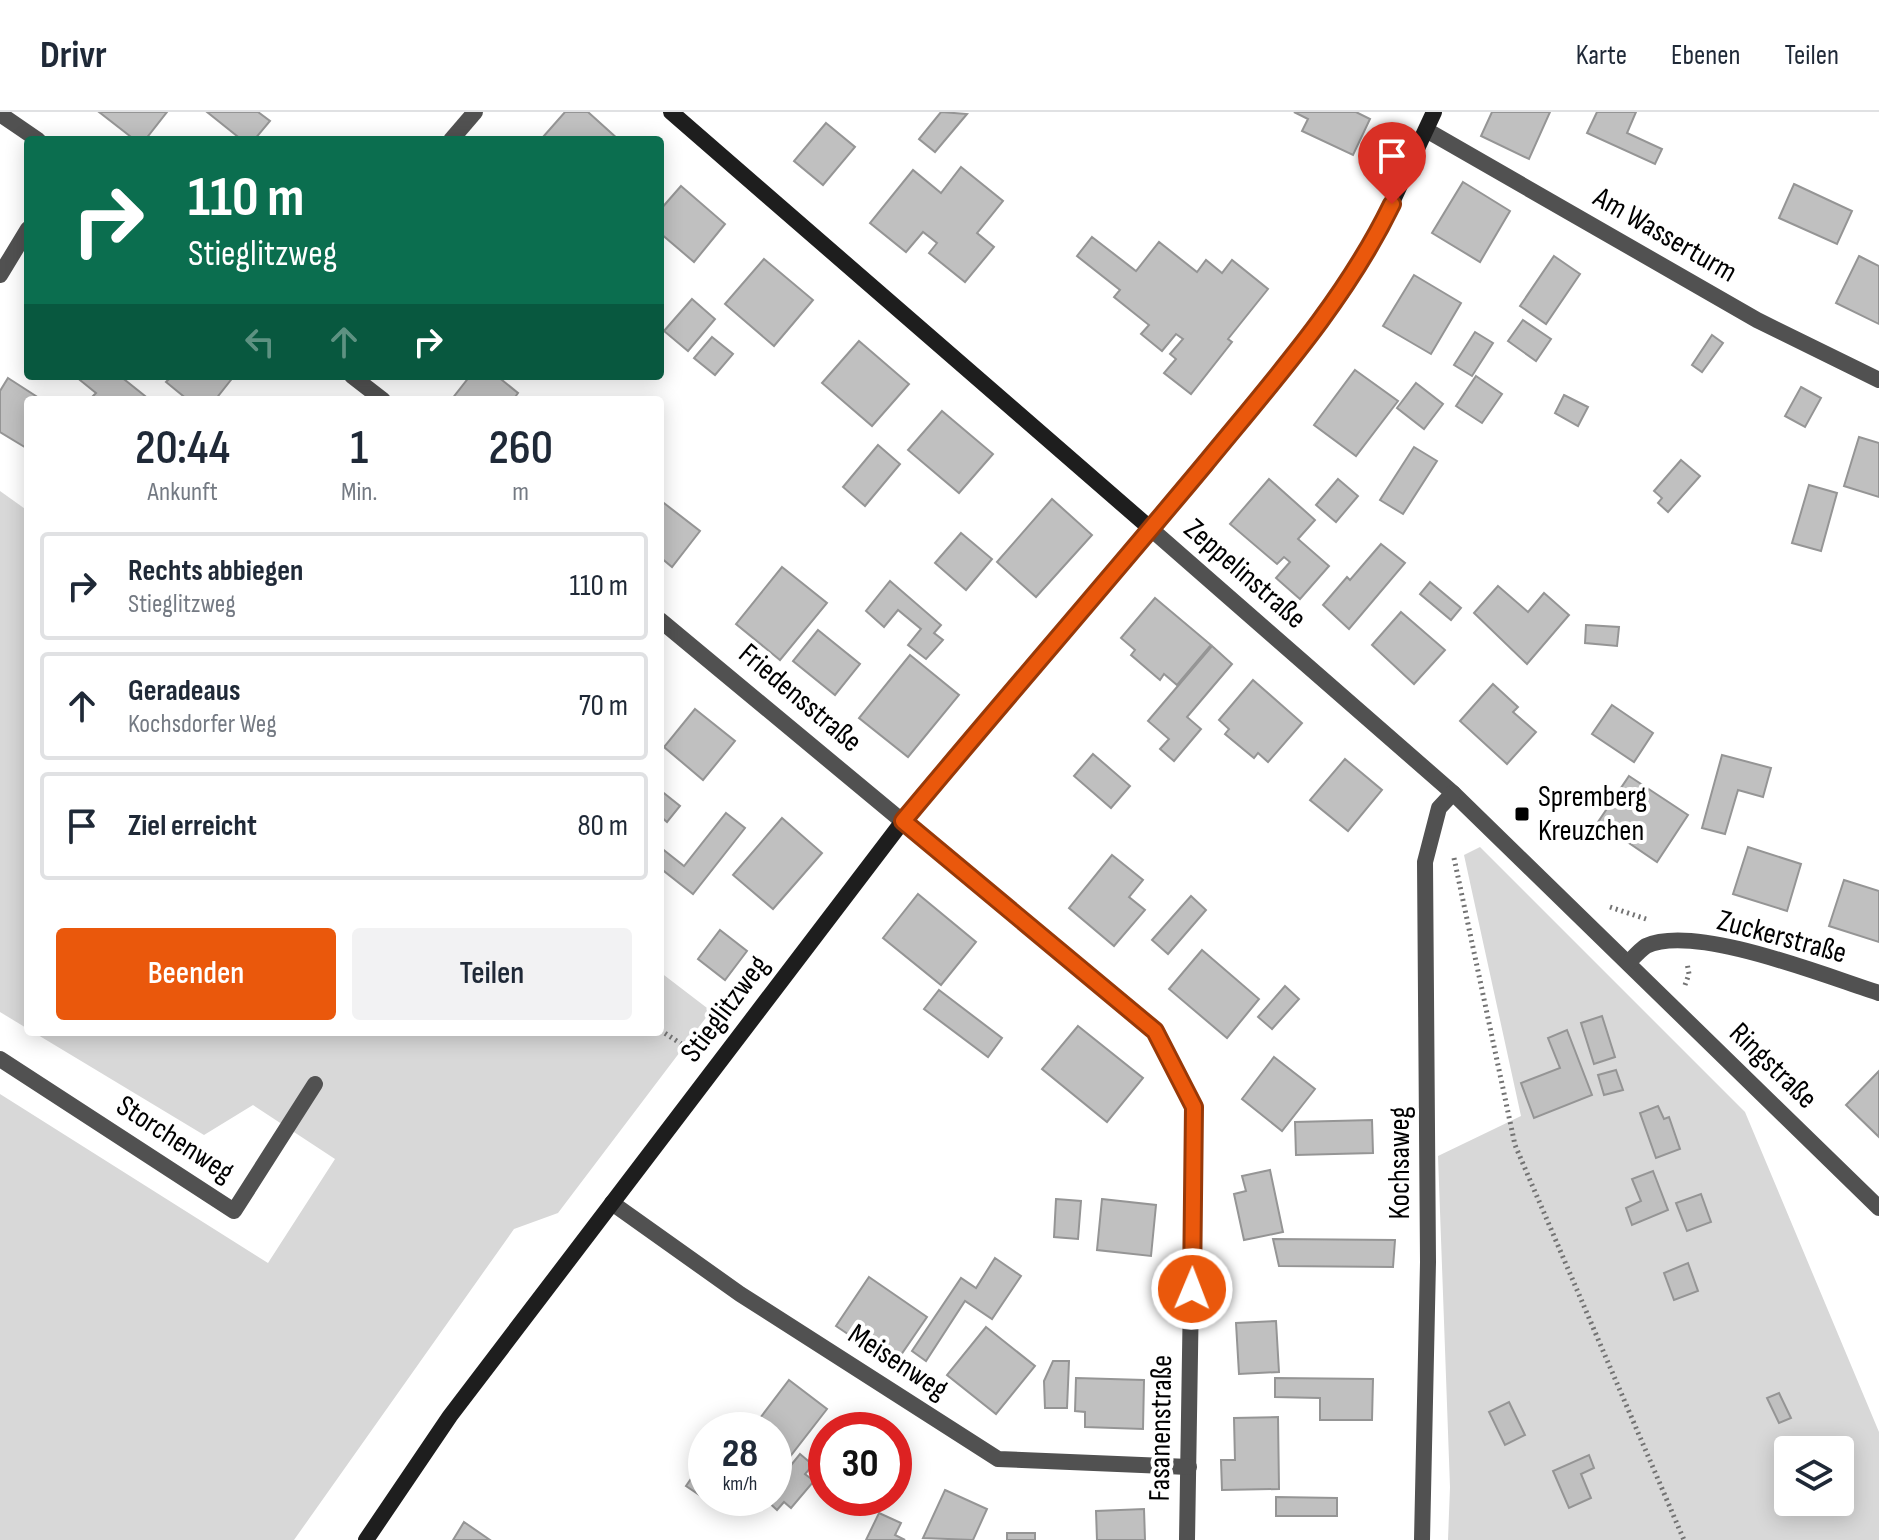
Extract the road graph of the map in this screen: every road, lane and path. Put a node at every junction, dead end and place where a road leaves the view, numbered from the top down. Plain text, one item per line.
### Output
1 (475, 112) edge
2 (671, 112) edge
3 (1434, 112) edge
4 (0, 114) edge
5 (1428, 131) junction
6 (32, 136) edge
7 (454, 136) edge
8 (24, 236) edge
9 (0, 275) edge
10 (357, 380) edge
11 (1879, 380) edge
12 (378, 396) edge
13 (1151, 529) junction
14 (664, 623) edge
15 (1453, 793) junction
16 (1439, 808) junction
17 (903, 821) junction
18 (1628, 963) junction
19 (1879, 993) edge
20 (664, 1033) edge
21 (0, 1059) edge
22 (716, 1066) junction
23 (315, 1084) dead end
24 (612, 1203) junction
25 (1879, 1208) edge
26 (1189, 1467) junction
27 (366, 1540) edge
28 (1187, 1540) edge
29 (1422, 1540) edge
30 (1684, 1540) edge

1 - 7 street
2 - 13 street, Zeppelinstraße
3 - 5 street, Stieglitzweg
4 - 6 street
5 - 11 street, Am Wasserturm
5 - 13 street, Stieglitzweg
8 - 9 street
10 - 12 street
13 - 15 street, Zeppelinstraße
13 - 17 street, Stieglitzweg
14 - 17 street, Friedensstraße
15 - 16 street, Kochsaweg
15 - 18 street, Zeppelinstraße
16 - 29 street, Kochsaweg
16 - 30 path
17 - 22 street, Stieglitzweg
17 - 26 street, Fasanenstraße
18 - 19 street, Zuckerstraße
18 - 25 street, Ringstraße
20 - 22 path
21 - 23 street, Storchenweg
22 - 24 street, Stieglitzweg
24 - 26 street, Meisenweg
24 - 27 street, Stieglitzweg
26 - 28 street, Fasanenstraße

